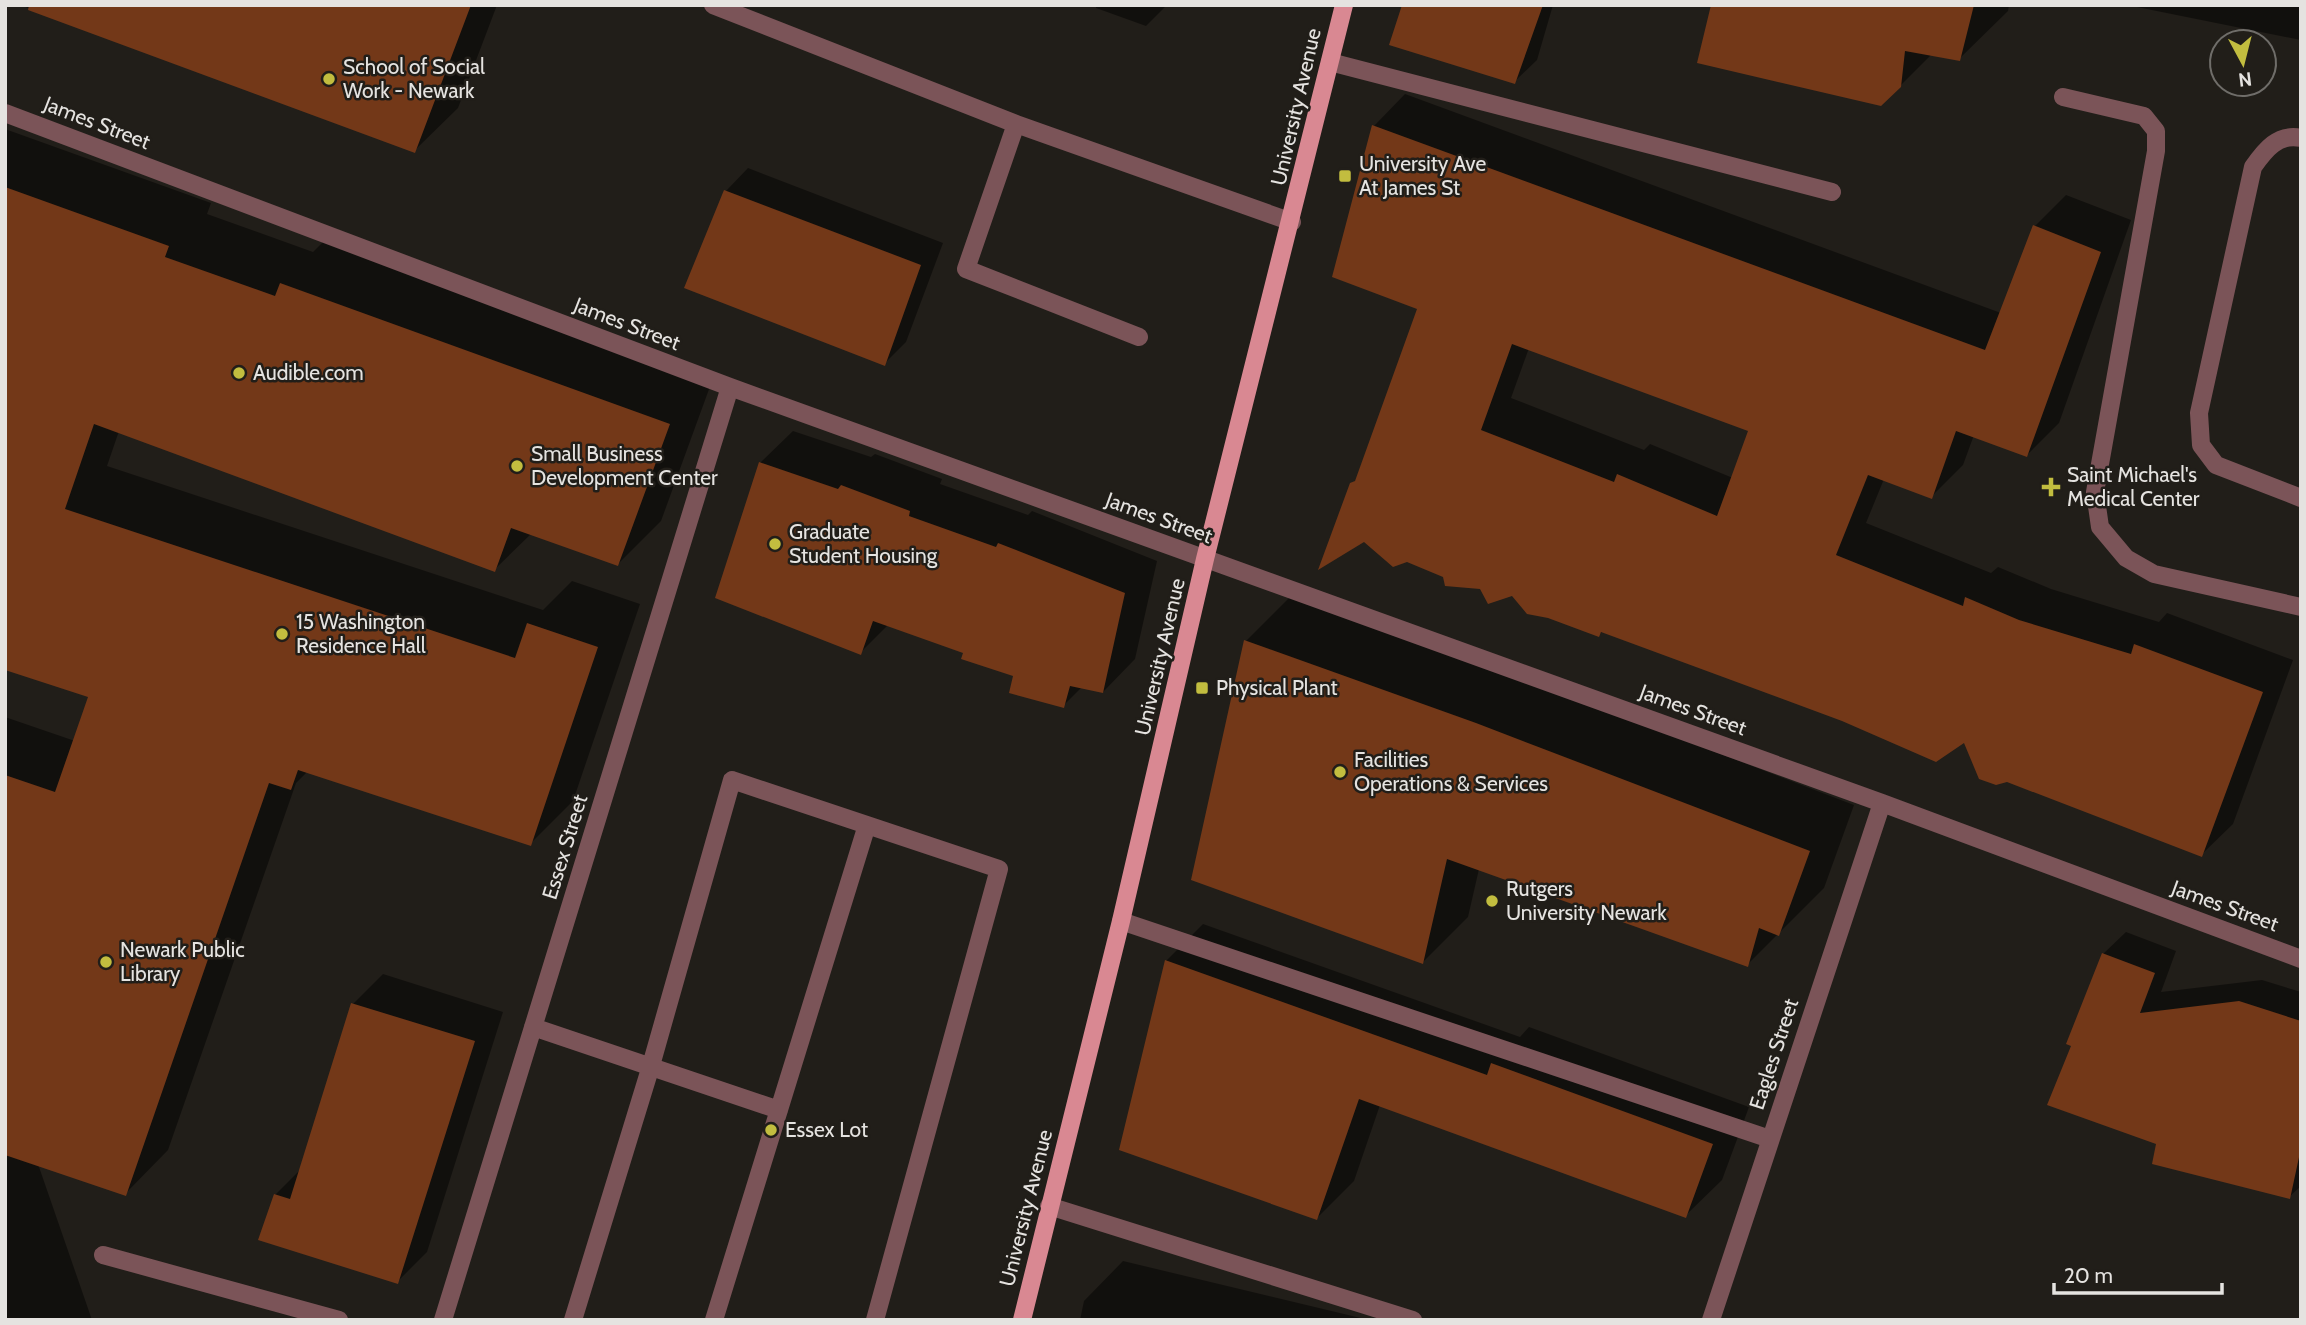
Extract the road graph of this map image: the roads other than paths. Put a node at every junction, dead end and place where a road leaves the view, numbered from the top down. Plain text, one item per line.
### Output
1 (713, 5) edge
2 (1344, 5) edge
3 (1330, 62) junction
4 (2063, 97) dead end
5 (5, 113) edge
6 (1016, 124) junction
7 (2301, 138) edge
8 (1832, 192) dead end
9 (1292, 222) junction
10 (1139, 337) dead end
11 (730, 387) junction
12 (2301, 498) edge
13 (1206, 559) junction
14 (2301, 607) edge
15 (1882, 803) junction
16 (867, 825) junction
17 (1121, 921) junction
18 (2301, 959) edge
19 (533, 1027) junction
20 (650, 1069) junction
21 (779, 1110) junction
22 (1770, 1139) junction
23 (1049, 1206) junction
24 (103, 1255) dead end
25 (339, 1320) edge
26 (443, 1320) edge
27 (573, 1320) edge
28 (714, 1320) edge
29 (875, 1320) edge
30 (1022, 1320) edge
31 (1413, 1320) edge
32 (1711, 1320) edge

1 - 6 street
2 - 3 main road, University Avenue
3 - 8 street
3 - 9 main road, University Avenue
4 - 14 street
5 - 11 street, James Street
6 - 9 street
6 - 10 street
7 - 12 street
9 - 13 main road, University Avenue
11 - 13 street, James Street
11 - 19 street, Essex Street
13 - 15 street, James Street
13 - 17 main road, University Avenue
15 - 18 street, James Street
15 - 22 street, Eagles Street
16 - 20 street
16 - 21 street
16 - 29 street
17 - 22 street
17 - 23 main road, University Avenue
19 - 20 street
19 - 26 street, Essex Street
20 - 21 street
20 - 27 street
21 - 28 street
22 - 32 street, Eagles Street
23 - 30 main road, University Avenue
23 - 31 street
24 - 25 street

